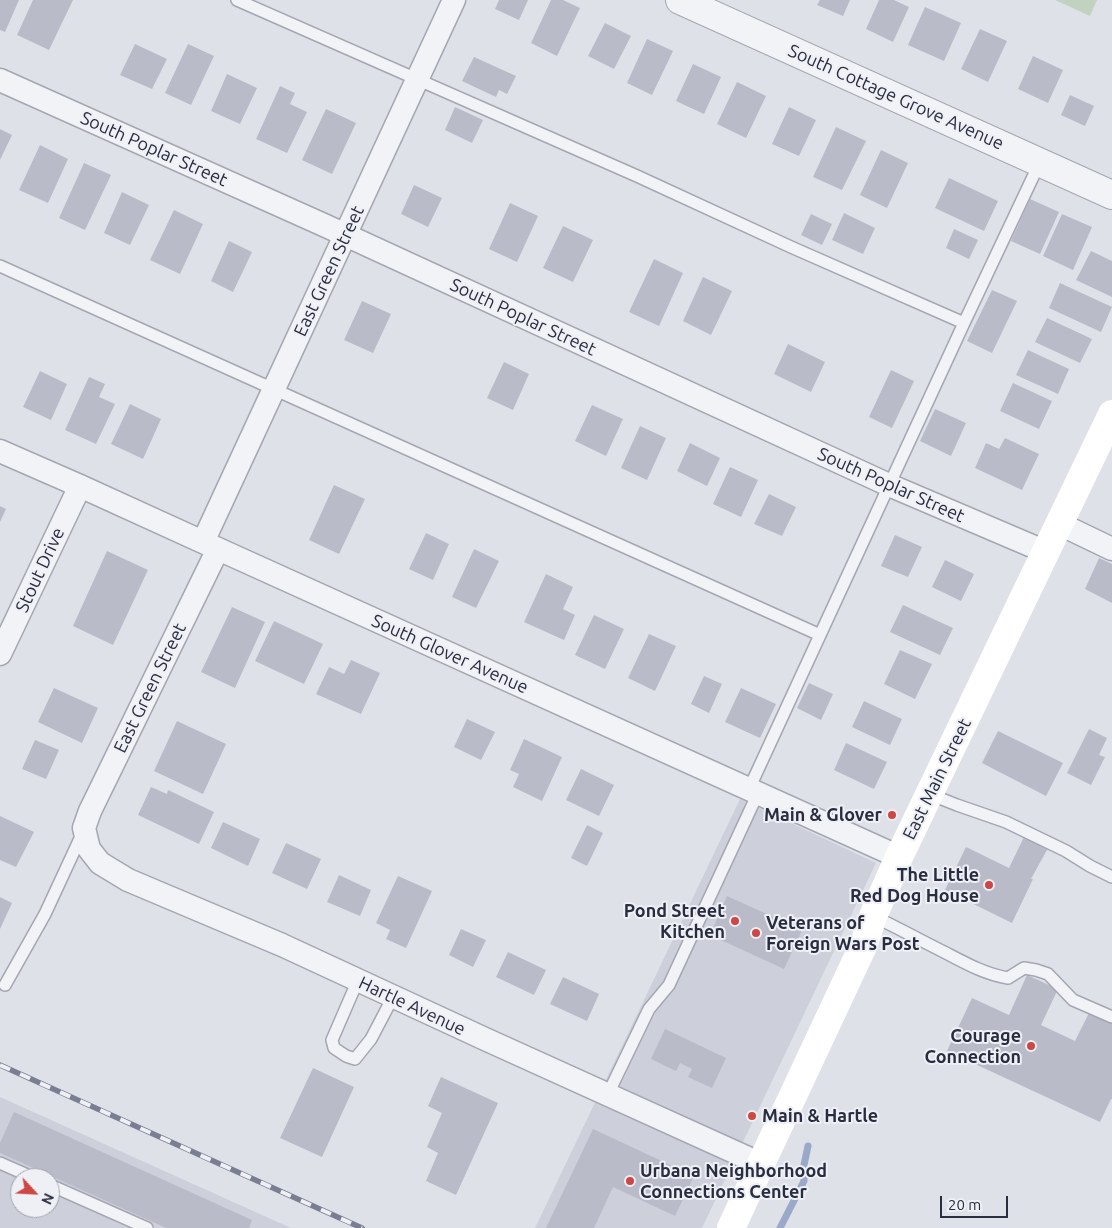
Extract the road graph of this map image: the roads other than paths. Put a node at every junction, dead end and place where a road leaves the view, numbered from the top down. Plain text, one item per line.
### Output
1 (237, 0) edge
2 (454, 0) edge
3 (680, 0) edge
4 (418, 79) junction
5 (0, 80) edge
6 (1040, 162) junction
7 (1112, 195) edge
8 (345, 235) junction
9 (0, 266) edge
10 (964, 323) junction
11 (274, 389) junction
12 (1112, 414) edge
13 (0, 450) edge
14 (889, 485) junction
15 (80, 486) junction
16 (1060, 524) junction
17 (210, 545) junction
18 (1112, 548) edge
19 (1046, 552) junction
20 (820, 636) junction
21 (0, 654) edge
22 (754, 791) junction
23 (929, 794) junction
24 (84, 828) junction
25 (899, 857) junction
26 (1112, 877) edge
27 (873, 916) junction
28 (358, 980) junction
29 (5, 985) dead end
30 (393, 997) junction
31 (1112, 1017) edge
32 (608, 1094) junction
33 (761, 1164) junction
34 (60, 1189) edge
35 (148, 1228) edge
36 (731, 1228) edge

1 - 4 lane
2 - 4 street, East Green Street
3 - 6 street, South Cottage Grove Avenue
4 - 8 street, East Green Street
4 - 10 lane
5 - 8 street, South Poplar Street
6 - 7 street, South Cottage Grove Avenue
6 - 10 lane
8 - 11 street, East Green Street
8 - 14 street, South Poplar Street
9 - 11 lane
10 - 14 lane
11 - 17 street, East Green Street
11 - 20 lane
12 - 16 main road, East Main Street
13 - 15 street, South Glover Avenue
14 - 19 street, South Poplar Street
14 - 20 lane
15 - 17 street, South Glover Avenue
15 - 21 street, Stout Drive
16 - 18 street
16 - 19 main road, East Main Street
17 - 22 street, South Glover Avenue
17 - 24 street, East Green Street
19 - 23 main road, East Main Street
20 - 22 lane
22 - 25 street, South Glover Avenue
22 - 32 lane
23 - 25 main road, East Main Street
23 - 26 lane
24 - 28 street, Hartle Avenue
24 - 29 lane
25 - 27 main road, East Main Street
27 - 31 lane
27 - 33 main road, East Main Street
28 - 30 street, Hartle Avenue
28 - 30 lane
30 - 32 street, Hartle Avenue
32 - 33 street, Hartle Avenue
33 - 36 main road, East Main Street
34 - 35 lane

